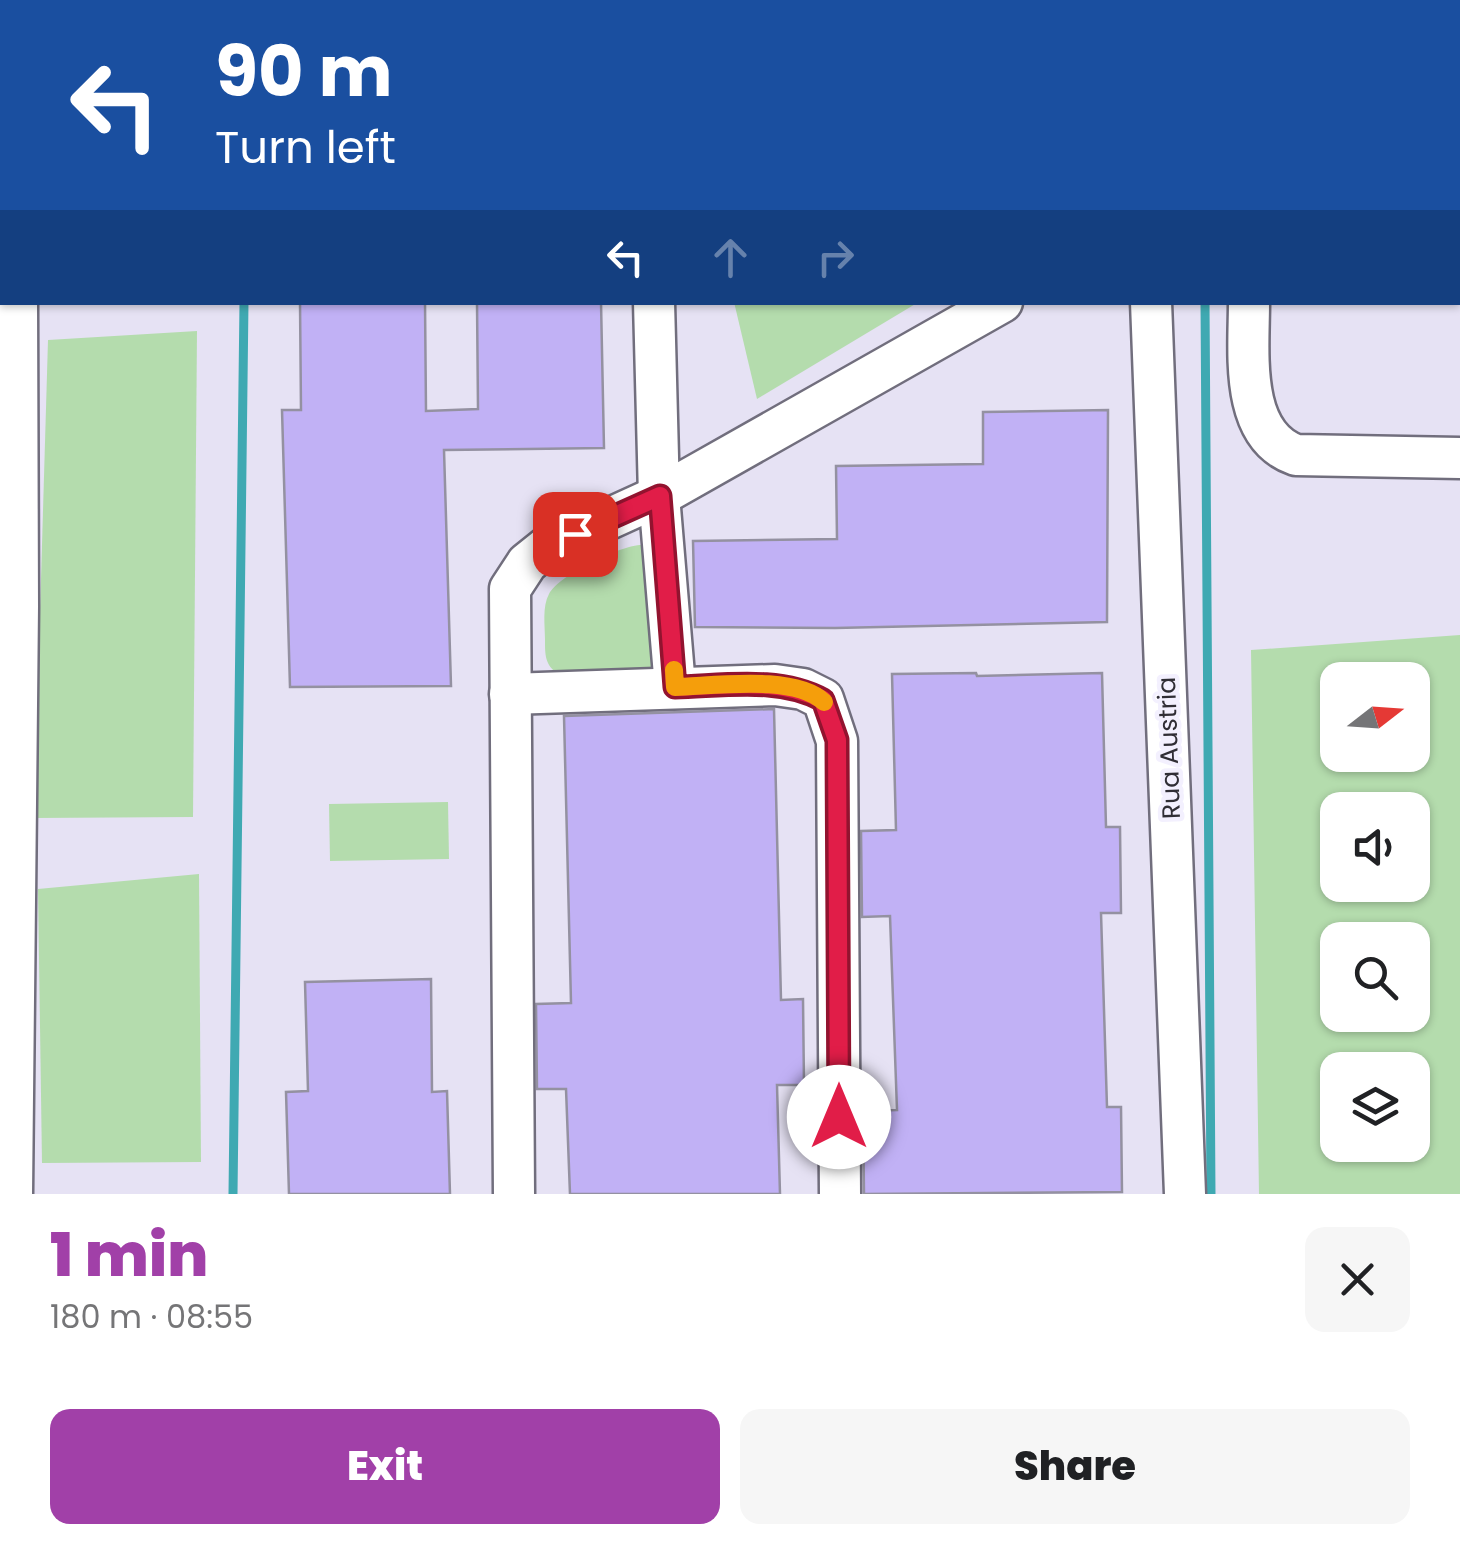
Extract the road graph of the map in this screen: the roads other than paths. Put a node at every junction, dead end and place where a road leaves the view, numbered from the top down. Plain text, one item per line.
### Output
1 (16, 305) edge
2 (654, 305) edge
3 (997, 305) edge
4 (1151, 305) edge
5 (1249, 305) edge
6 (1460, 458) edge
7 (660, 496) junction
8 (9, 609) edge
9 (675, 687) junction
10 (510, 694) junction
11 (0, 960) edge
12 (10, 1036) edge
13 (12, 1194) edge
14 (514, 1194) edge
15 (840, 1194) edge
16 (1185, 1194) edge

1 - 8 street
2 - 7 street
3 - 7 street
4 - 16 street, Rua Austria
5 - 6 street
7 - 9 street
7 - 10 street
8 - 12 street
9 - 10 street
9 - 15 street
10 - 14 street
11 - 12 street
12 - 13 street

